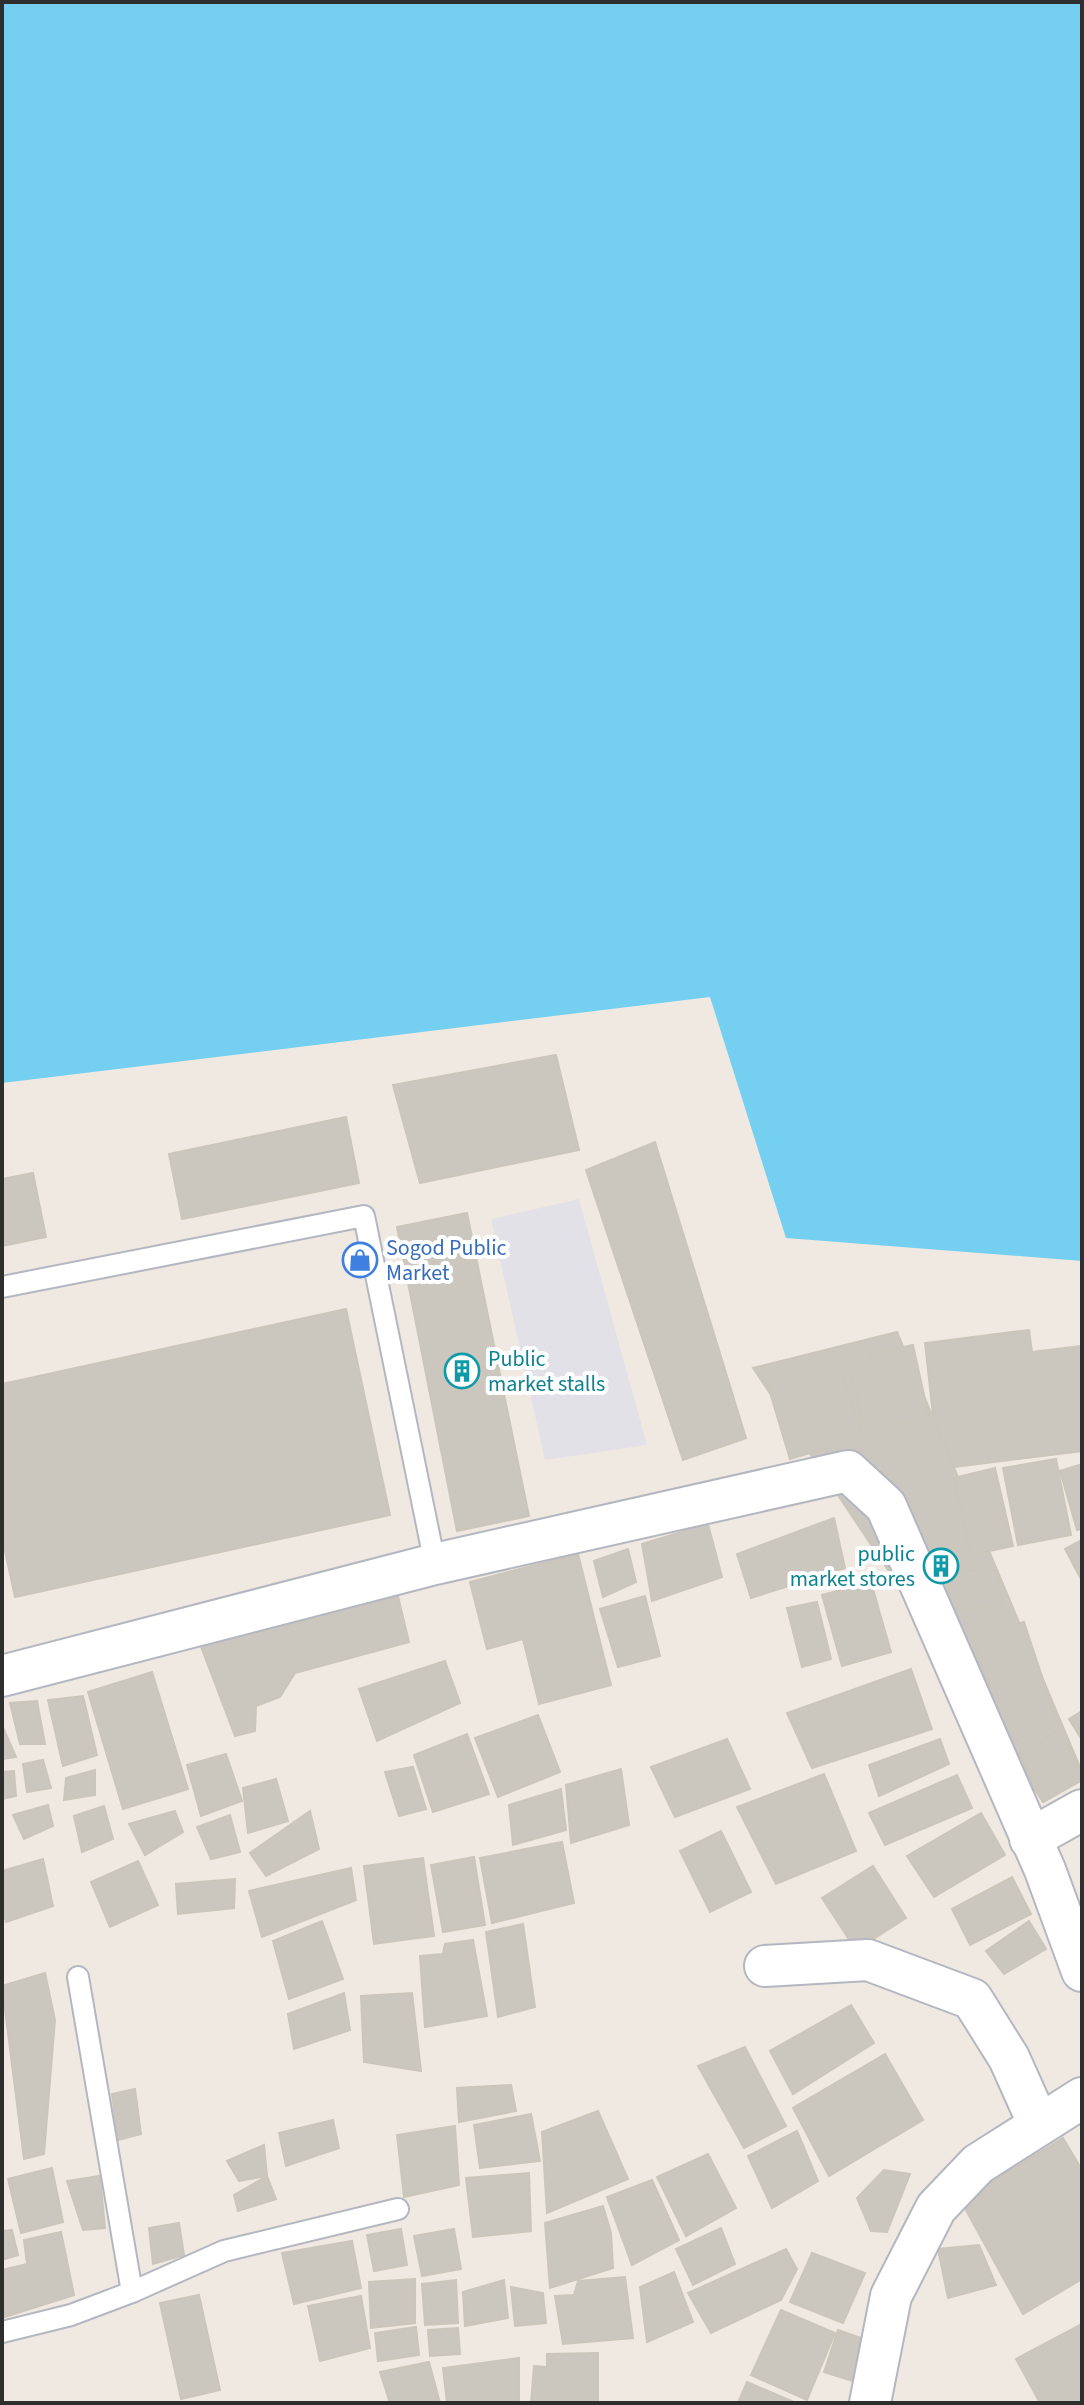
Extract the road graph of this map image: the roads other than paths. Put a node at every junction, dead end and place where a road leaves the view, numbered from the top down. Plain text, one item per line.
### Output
1 (2, 1287) edge
2 (435, 1564) junction
3 (2, 1674) edge
4 (1082, 1810) edge
5 (1030, 1839) junction
6 (765, 1966) dead end
7 (1082, 1971) edge
8 (78, 1977) dead end
9 (1082, 2098) edge
10 (1039, 2125) junction
11 (398, 2209) dead end
12 (132, 2292) junction
13 (2, 2332) edge
14 (870, 2403) edge

1 - 2 lane
2 - 3 street
2 - 5 street
4 - 5 street
5 - 7 street
6 - 10 street
8 - 12 lane
9 - 10 street
10 - 14 street
11 - 12 lane
12 - 13 lane

